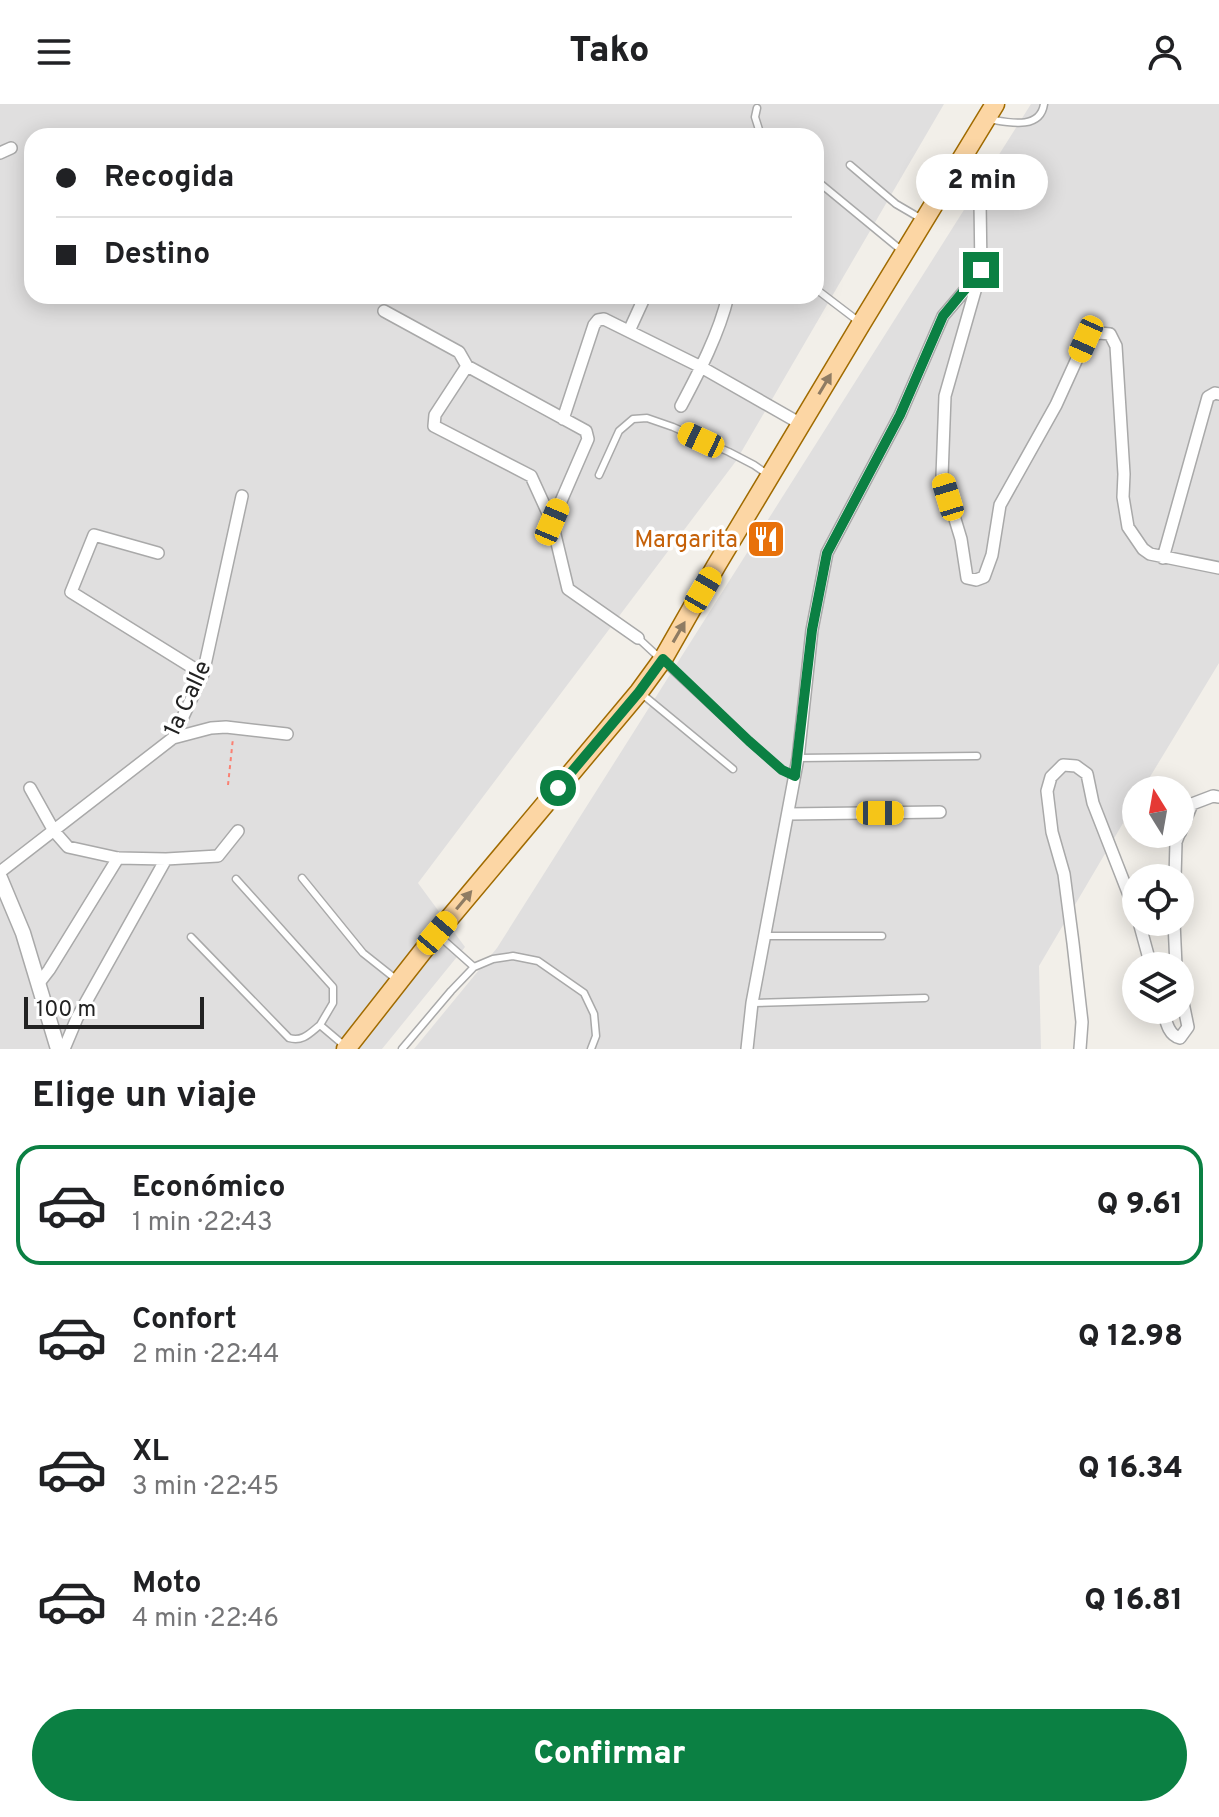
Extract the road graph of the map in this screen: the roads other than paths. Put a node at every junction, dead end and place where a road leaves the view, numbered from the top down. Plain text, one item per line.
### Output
1 (1044, 104) edge
2 (757, 108) dead end
3 (990, 111) edge
4 (758, 128) edge
5 (965, 150) junction
6 (850, 165) dead end
7 (824, 187) edge
8 (923, 220) junction
9 (904, 252) junction
10 (981, 270) junction
11 (824, 295) edge
12 (641, 304) edge
13 (726, 304) edge
14 (384, 311) dead end
15 (861, 324) junction
16 (629, 331) junction
17 (467, 366) junction
18 (701, 367) junction
19 (1219, 394) edge
20 (681, 406) dead end
21 (563, 419) junction
22 (801, 424) junction
23 (599, 475) dead end
24 (770, 476) junction
25 (242, 496) dead end
26 (552, 522) junction
27 (158, 553) dead end
28 (1163, 558) junction
29 (1219, 568) edge
30 (638, 638) joint
31 (663, 659) junction
32 (203, 674) junction
33 (639, 692) junction
34 (287, 734) dead end
35 (173, 738) junction
36 (977, 756) dead end
37 (798, 758) junction
38 (733, 769) dead end
39 (795, 776) junction
40 (30, 788) dead end
41 (1219, 797) edge
42 (1194, 803) edge
43 (940, 812) dead end
44 (788, 814) junction
45 (54, 831) junction
46 (238, 831) dead end
47 (118, 858) junction
48 (166, 859) junction
49 (1122, 877) edge
50 (302, 878) dead end
51 (1, 879) edge
52 (236, 879) dead end
53 (437, 933) junction
54 (765, 936) junction
55 (882, 936) dead end
56 (191, 937) dead end
57 (474, 967) junction
58 (399, 982) junction
59 (39, 983) junction
60 (925, 998) dead end
61 (752, 1003) junction
62 (1168, 1024) edge
63 (1187, 1024) edge
64 (320, 1025) junction
65 (58, 1049) edge
66 (64, 1049) edge
67 (347, 1049) edge
68 (402, 1049) edge
69 (591, 1049) edge
70 (747, 1049) edge
71 (1080, 1049) edge

1 - 3 lane
2 - 4 lane
3 - 5 main road
5 - 8 main road
5 - 10 street
6 - 8 lane
7 - 9 lane
8 - 9 main road
9 - 15 main road
10 - 28 street
10 - 37 street
11 - 15 lane
12 - 16 street
13 - 18 street
14 - 17 street
22 -> 15 main road
16 - 18 street
16 - 21 street
17 - 21 street
17 - 26 street
18 - 20 street
18 - 22 street
19 - 28 street
21 - 26 street
22 - 24 main road
23 - 24 lane
31 -> 24 main road
25 - 32 street, 1a Calle
26 - 30 street
27 - 32 street
28 - 29 street
30 - 31 lane
31 - 33 main road
31 - 39 lane
32 - 35 street, 1a Calle
33 - 38 lane
53 -> 33 main road
34 - 35 street
35 - 45 street, 1a Calle
36 - 37 lane
37 - 39 street
39 - 44 street
40 - 45 street
41 - 42 street
43 - 44 street
44 - 54 street
45 - 47 street
45 - 51 street, 1a Calle
46 - 48 street
47 - 48 street
47 - 59 street
48 - 66 street
49 - 71 street
50 - 58 lane
51 - 59 street
52 - 64 lane
53 - 57 lane
53 - 58 main road
54 - 55 lane
54 - 61 street
56 - 64 lane
57 - 68 lane
57 - 69 lane
58 - 67 main road
59 - 65 street
60 - 61 lane
61 - 70 street
62 - 63 street
64 - 67 lane

